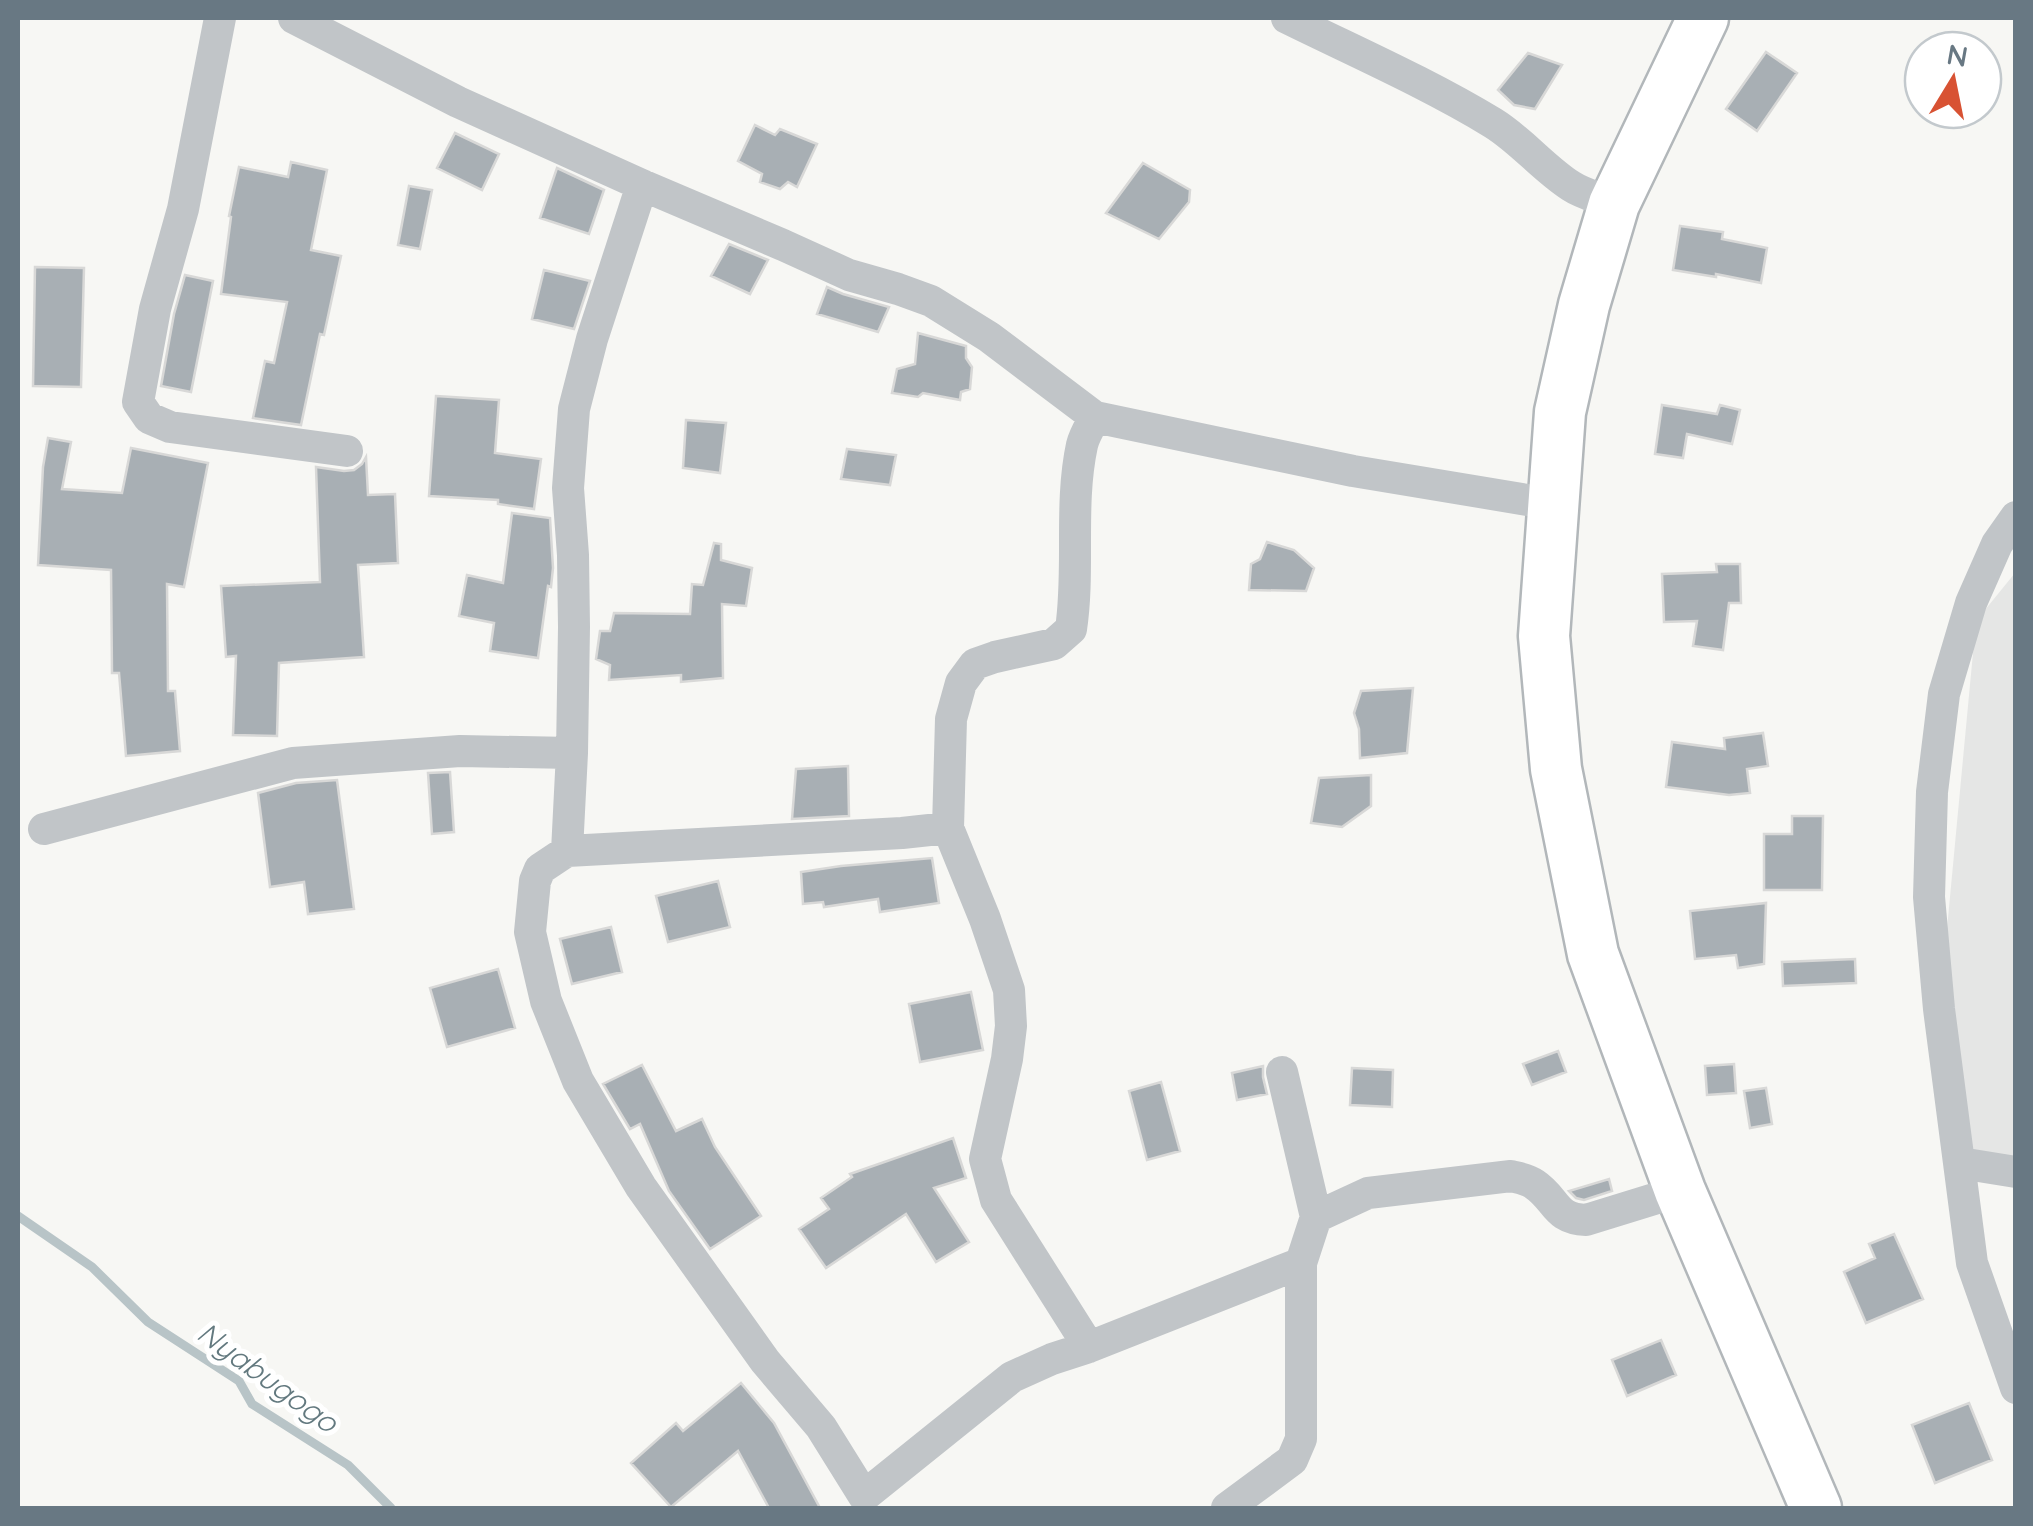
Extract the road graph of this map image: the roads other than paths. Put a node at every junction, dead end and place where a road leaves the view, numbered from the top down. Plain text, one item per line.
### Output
1 (220, 18) edge
2 (294, 18) edge
3 (1287, 18) edge
4 (1703, 18) edge
5 (642, 186) junction
6 (1614, 204) junction
7 (1095, 416) junction
8 (347, 451) dead end
9 (1552, 504) junction
10 (2016, 517) edge
11 (572, 753) junction
12 (44, 828) dead end
13 (948, 828) junction
14 (567, 851) junction
15 (1282, 1072) dead end
16 (1960, 1163) junction
17 (2016, 1172) edge
18 (1680, 1190) junction
19 (1316, 1217) junction
20 (1301, 1263) junction
21 (1089, 1347) junction
22 (2016, 1388) edge
23 (867, 1502) edge
24 (1227, 1508) edge
25 (1816, 1508) edge

1 - 8 street
2 - 5 street
3 - 6 street
4 - 6 main road
5 - 7 street
5 - 11 street
6 - 9 main road
7 - 9 street
7 - 13 street
9 - 18 main road
10 - 16 street
11 - 12 street
11 - 14 street
13 - 14 street
13 - 21 street
14 - 23 street
15 - 19 street
16 - 17 street
16 - 22 street
18 - 19 street
18 - 25 main road
19 - 20 street
20 - 21 street
20 - 24 street
21 - 23 street

